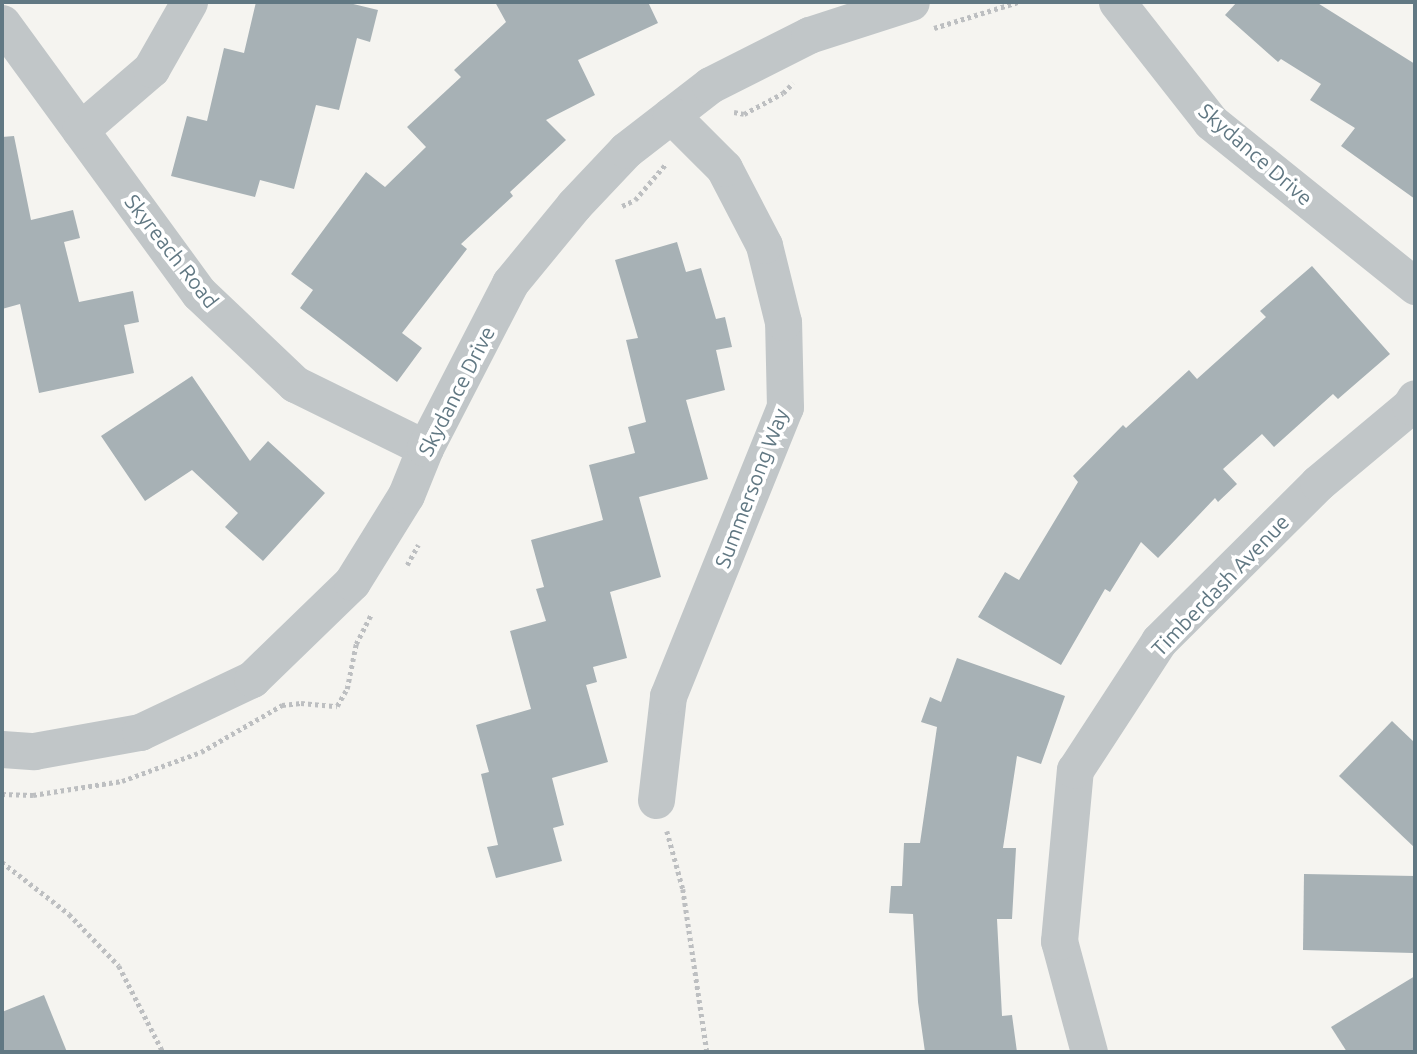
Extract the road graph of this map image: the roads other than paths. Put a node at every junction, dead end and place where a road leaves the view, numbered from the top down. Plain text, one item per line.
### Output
1 (189, 2) edge
2 (1117, 2) edge
3 (917, 17) edge
4 (2, 23) edge
5 (682, 126) junction
6 (80, 131) junction
7 (1415, 286) edge
8 (1415, 398) edge
9 (425, 448) junction
10 (2, 749) edge
11 (656, 800) road end
12 (1089, 1052) edge

1 - 6 street
2 - 7 street, Skydance Drive
3 - 5 street, Skydance Drive
4 - 6 street, Skyreach Road
5 - 9 street, Skydance Drive
5 - 11 street, Summersong Way
6 - 9 street, Skyreach Road
8 - 12 street, Timberdash Avenue
9 - 10 street, Skydance Drive

